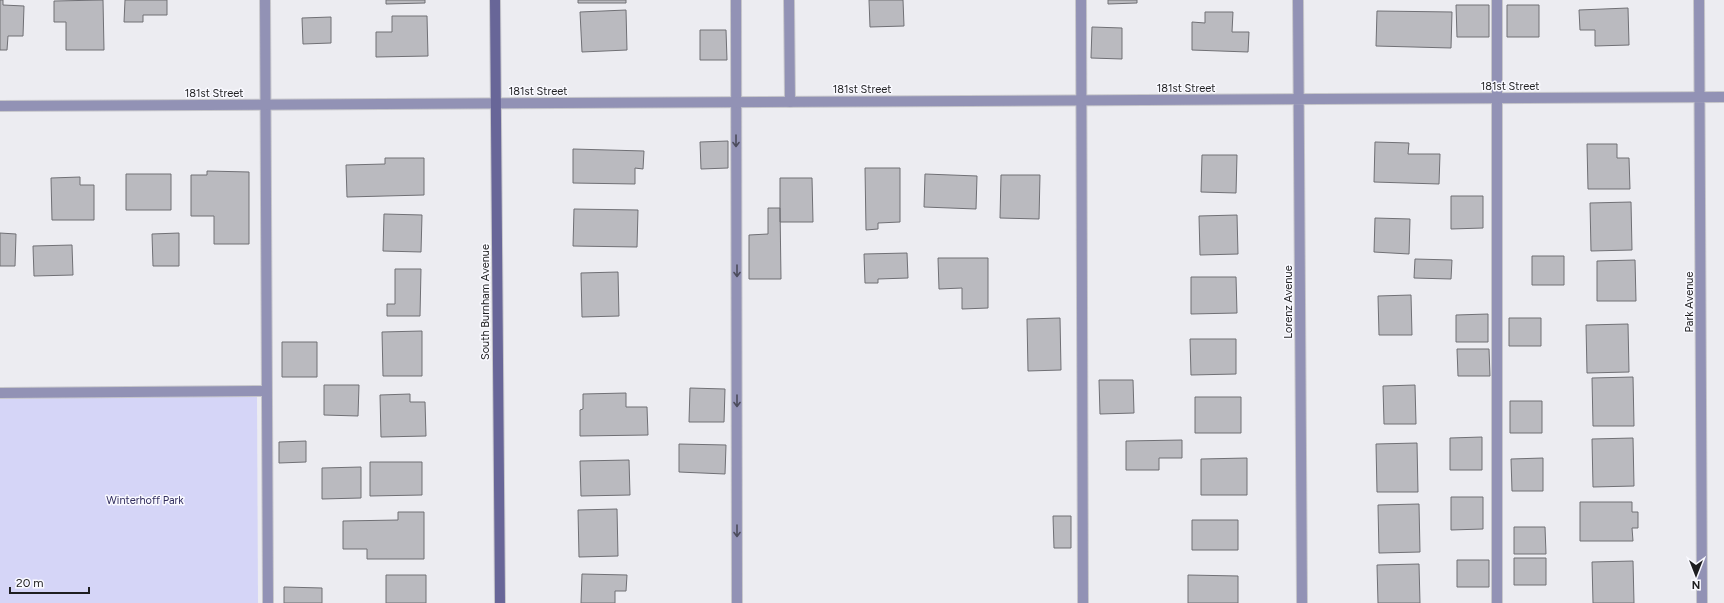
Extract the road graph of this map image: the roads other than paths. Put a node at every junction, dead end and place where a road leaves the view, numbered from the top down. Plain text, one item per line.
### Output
1 (265, 0) edge
2 (495, 0) edge
3 (736, 0) edge
4 (789, 0) edge
5 (1081, 0) edge
6 (1298, 0) edge
7 (1497, 0) edge
8 (1699, 0) edge
9 (1700, 97) junction
10 (1724, 97) edge
11 (1497, 98) junction
12 (1298, 99) junction
13 (1082, 100) junction
14 (736, 102) junction
15 (790, 102) junction
16 (496, 103) junction
17 (266, 105) junction
18 (0, 106) edge
19 (267, 391) junction
20 (0, 393) edge
21 (268, 603) edge
22 (500, 603) edge
23 (737, 603) edge
24 (1083, 603) edge
25 (1302, 603) edge
26 (1497, 603) edge
27 (1702, 603) edge

1 - 17 street
2 - 16 main road, South Burnham Avenue
3 - 14 street
4 - 15 street
5 - 13 street
6 - 12 street, Lorenz Avenue
7 - 11 street
8 - 9 street, Park Avenue
9 - 10 street, 181st Street
9 - 11 street, 181st Street
9 - 27 street, Park Avenue
11 - 12 street, 181st Street
11 - 26 street
12 - 13 street, 181st Street
12 - 25 street, Lorenz Avenue
13 - 15 street, 181st Street
13 - 24 street
14 - 15 street, 181st Street
14 - 16 street, 181st Street
14 -> 23 street
16 - 17 street, 181st Street
16 - 22 main road, South Burnham Avenue
17 - 18 street, 181st Street
17 - 19 street
19 - 20 street
19 - 21 street

